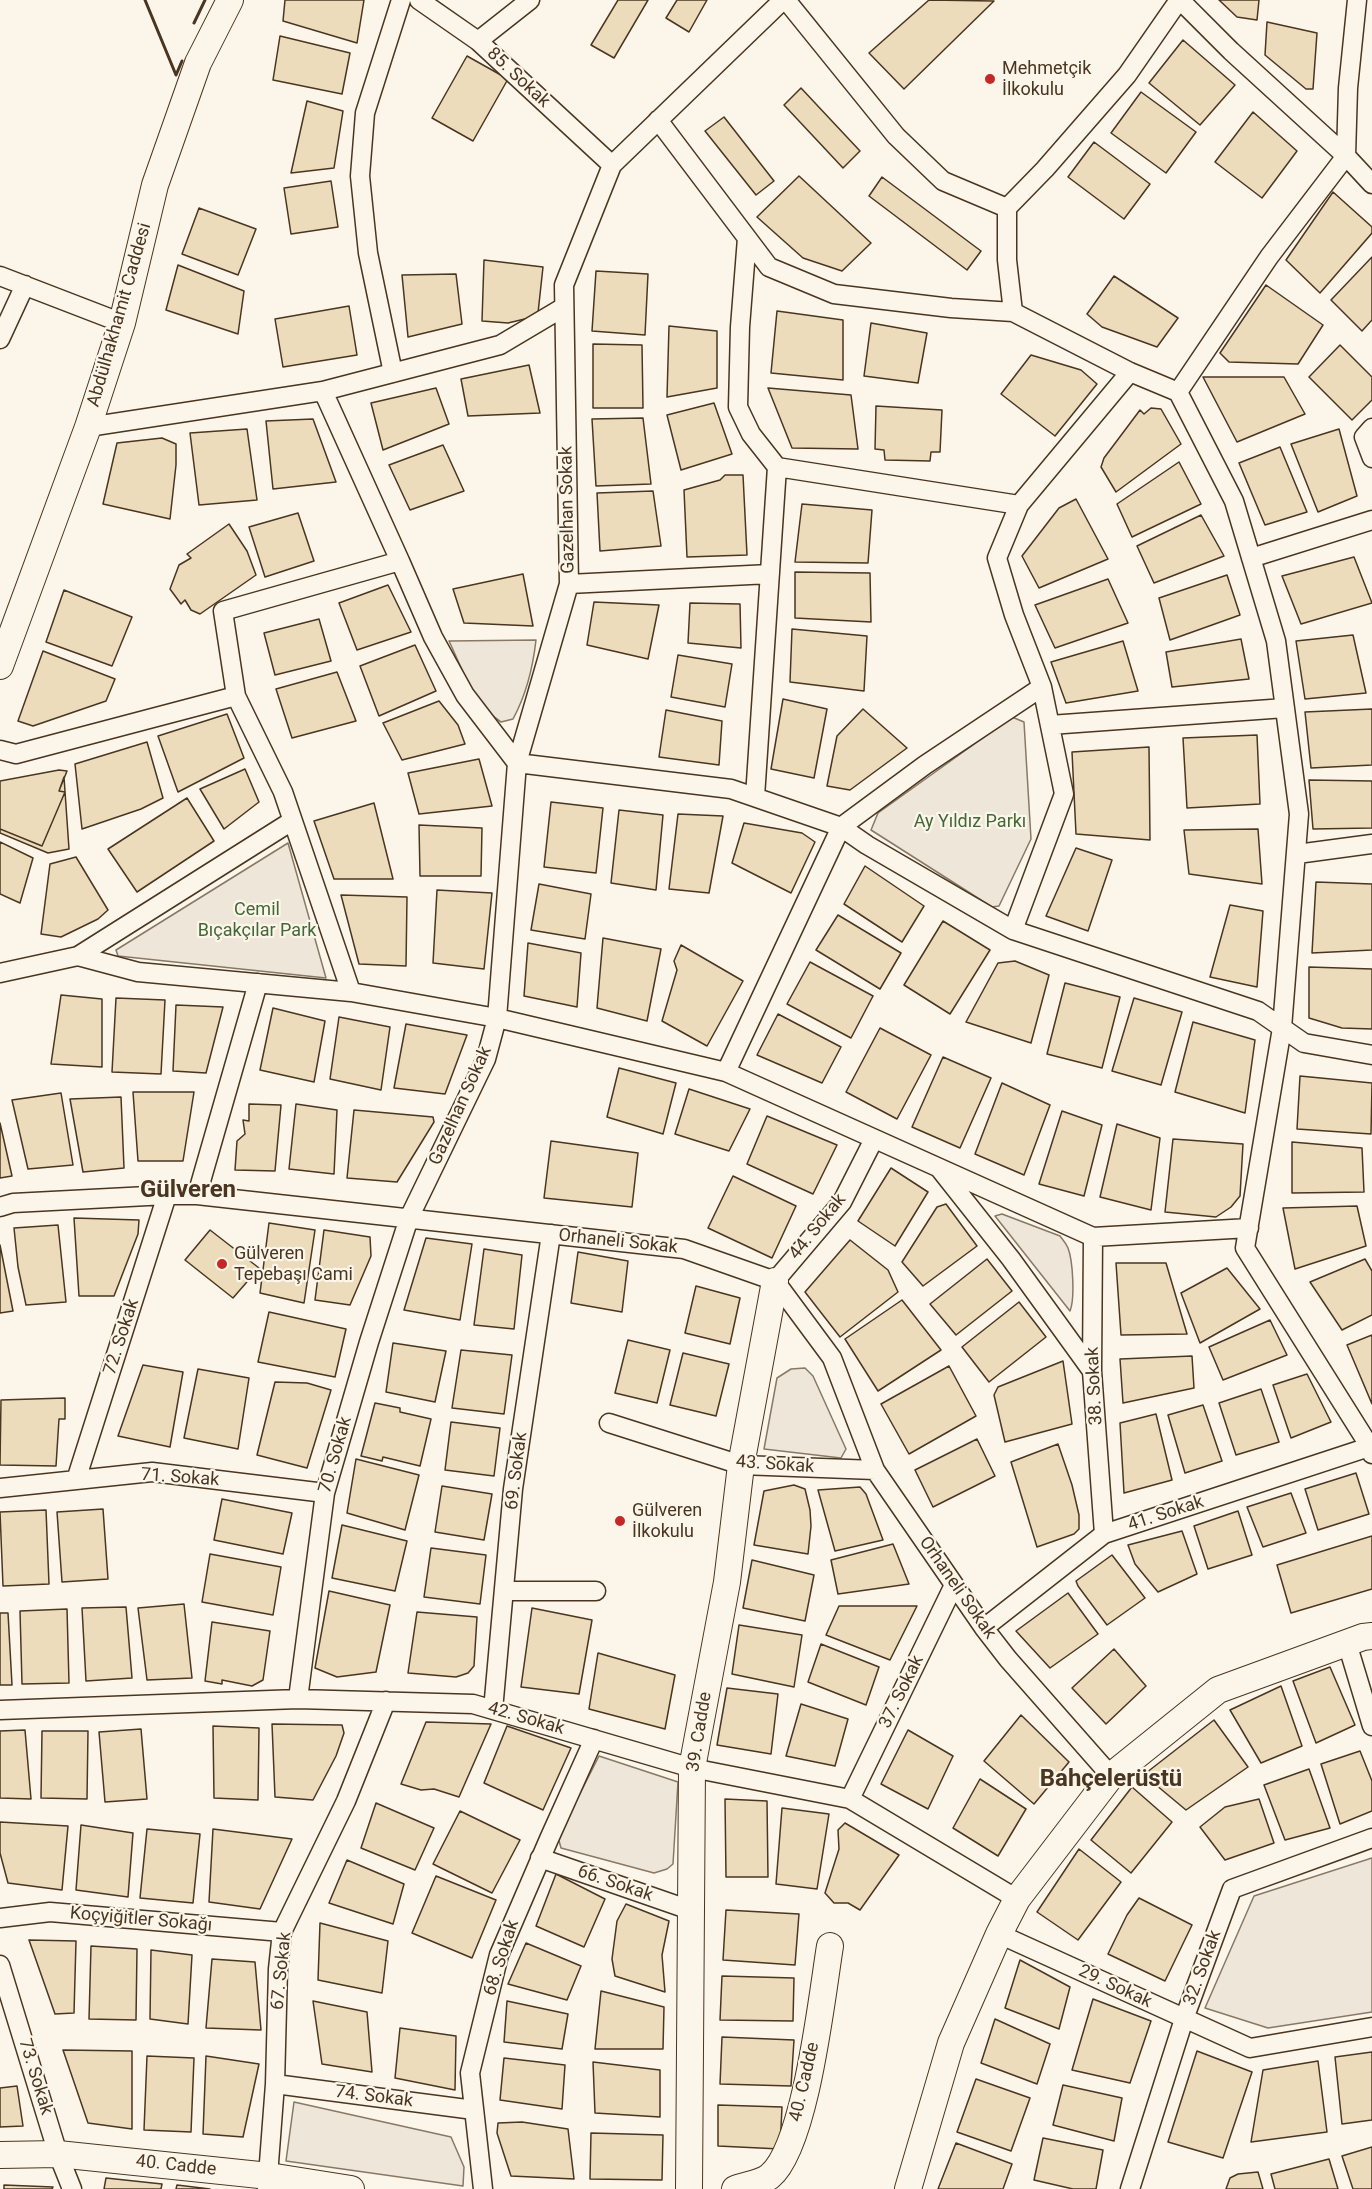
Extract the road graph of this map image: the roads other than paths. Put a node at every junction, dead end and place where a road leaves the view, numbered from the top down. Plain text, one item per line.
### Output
1 (230, 0) edge
2 (401, 0) edge
3 (419, 0) edge
4 (530, 0) edge
5 (785, 0) edge
6 (1180, 0) edge
7 (1357, 0) edge
8 (478, 41) junction
9 (658, 120) junction
10 (1346, 156) junction
11 (612, 165) junction
12 (1372, 184) edge
13 (1007, 208) junction
14 (747, 238) junction
15 (0, 276) edge
16 (25, 285) junction
17 (564, 307) junction
18 (1013, 312) junction
19 (122, 323) junction
20 (0, 339) edge
21 (1130, 372) junction
22 (393, 373) junction
23 (323, 391) junction
24 (1178, 392) junction
25 (88, 427) junction
26 (1372, 428) edge
27 (1372, 458) edge
28 (777, 467) junction
29 (1019, 505) junction
30 (1372, 520) edge
31 (1251, 558) junction
32 (400, 561) junction
33 (770, 574) junction
34 (570, 584) junction
35 (0, 666) edge
36 (1042, 687) junction
37 (236, 696) junction
38 (1285, 708) junction
39 (1050, 725) junction
40 (0, 750) edge
41 (517, 764) junction
42 (755, 797) junction
43 (292, 821) junction
44 (841, 827) junction
45 (1372, 843) edge
46 (1297, 854) junction
47 (1013, 930) junction
48 (78, 956) junction
49 (0, 973) edge
50 (258, 983) junction
51 (351, 992) junction
52 (497, 1018) junction
53 (1282, 1028) junction
54 (1372, 1055) edge
55 (726, 1072) junction
56 (874, 1139) junction
57 (936, 1165) junction
58 (167, 1195) junction
59 (197, 1195) junction
60 (0, 1207) edge
61 (409, 1218) junction
62 (1249, 1228) junction
63 (551, 1234) junction
64 (1093, 1237) junction
65 (775, 1281) junction
66 (1092, 1371) junction
67 (609, 1423) dead end
68 (1371, 1449) edge
69 (741, 1465) junction
70 (875, 1470) junction
71 (76, 1480) junction
72 (0, 1488) edge
73 (325, 1493) junction
74 (1104, 1534) junction
75 (954, 1585) junction
76 (504, 1591) junction
77 (596, 1591) dead end
78 (984, 1628) junction
79 (1372, 1636) edge
80 (1347, 1643) junction
81 (298, 1699) junction
82 (386, 1701) junction
83 (0, 1710) edge
84 (492, 1710) junction
85 (1372, 1726) edge
86 (594, 1739) junction
87 (692, 1768) junction
88 (1111, 1776) junction
89 (850, 1799) junction
90 (1372, 1838) edge
91 (540, 1858) junction
92 (1017, 1899) junction
93 (690, 1910) junction
94 (0, 1918) edge
95 (282, 1932) junction
96 (999, 1934) junction
97 (830, 1946) dead end
98 (0, 1965) edge
99 (1184, 2019) junction
100 (1372, 2027) edge
101 (275, 2084) junction
102 (474, 2110) junction
103 (58, 2154) junction
104 (0, 2155) edge
105 (268, 2183) edge
106 (72, 2189) edge
107 (351, 2189) edge
108 (483, 2189) edge
109 (689, 2189) edge
110 (735, 2189) edge
111 (908, 2189) edge
112 (1130, 2189) edge

1 - 19 street, Abdülhakhamit Caddesi
2 - 22 street
3 - 8 street, 85. Sokak
4 - 8 street
5 - 9 street, Gazelhan Sokak
5 - 13 street
6 - 10 street
6 - 13 street
7 - 10 street
8 - 11 street, 85. Sokak
9 - 11 street, Gazelhan Sokak
9 - 14 street
10 - 12 street
10 - 24 street
11 - 17 street, Gazelhan Sokak
13 - 18 street
14 - 18 street
14 - 28 street
15 - 16 street
16 - 19 street
16 - 20 street
17 - 22 street
17 - 34 street, Gazelhan Sokak
18 - 21 street
19 - 25 street, Abdülhakhamit Caddesi
21 - 24 street
21 - 29 street
22 - 23 street
23 - 25 street
23 - 32 street
24 - 31 street
25 - 35 street, Abdülhakhamit Caddesi
26 - 27 street
28 - 29 street
28 - 33 street
29 - 36 street
30 - 31 street
31 - 38 street
32 - 37 street
32 - 41 street
33 - 34 street
33 - 42 street
34 - 41 street, Gazelhan Sokak
36 - 39 street
36 - 44 street
37 - 40 street
37 - 43 street
38 - 39 street
38 - 46 street
39 - 47 street
41 - 42 street
41 - 52 street, Gazelhan Sokak
42 - 44 street
43 - 48 street
43 - 51 street
44 - 47 street
44 - 55 street
45 - 46 street
46 - 53 street
47 - 53 street
48 - 49 street
48 - 50 street
50 - 51 street
50 - 59 street
51 - 52 street
52 - 55 street
52 - 61 street, Gazelhan Sokak
53 - 54 street
53 - 62 street
55 - 56 street
56 - 57 street
56 - 65 street, 44. Sokak
57 - 64 street
57 - 66 street
58 - 59 street, Orhaneli Sokak
58 - 60 street, Orhaneli Sokak
58 - 71 street, 72. Sokak
59 - 61 street, Orhaneli Sokak
61 - 63 street, Orhaneli Sokak
61 - 73 street, 70. Sokak
62 - 64 street
62 - 68 street
63 - 65 street, Orhaneli Sokak
63 - 76 street, 69. Sokak
64 - 66 street, 38. Sokak
65 - 69 street, 39. Cadde
65 - 70 street, Orhaneli Sokak
66 - 74 street, 38. Sokak
67 - 69 street, 43. Sokak
68 - 74 street, 41. Sokak
69 - 70 street, 43. Sokak
69 - 87 street, 39. Cadde
70 - 75 street, Orhaneli Sokak
71 - 72 street, 71. Sokak
71 - 73 street, 71. Sokak
73 - 81 street, 70. Sokak
74 - 78 street, 41. Sokak
75 - 78 street, Orhaneli Sokak
75 - 89 street, 37. Sokak
76 - 77 street
76 - 84 street, 69. Sokak
78 - 88 street, Orhaneli Sokak
79 - 80 street
80 - 85 street
80 - 88 street
81 - 82 street, 42. Sokak
81 - 83 street, 42. Sokak
82 - 84 street, 42. Sokak
82 - 95 street, 67. Sokak
84 - 86 street, 42. Sokak
86 - 87 street, 42. Sokak
86 - 91 street, 68. Sokak
87 - 89 street, 42. Sokak
87 - 93 street, 39. Cadde
88 - 92 street
89 - 92 street, 42. Sokak
90 - 99 street, 32. Sokak
91 - 93 street, 66. Sokak
91 - 102 street, 68. Sokak
92 - 96 street
93 - 109 street, 39. Cadde
94 - 95 street, Koçyiğitler Sokağı
95 - 101 street, 67. Sokak
96 - 99 street, 29. Sokak
96 - 111 street
97 - 110 street, 40. Cadde
98 - 103 street, 73. Sokak
99 - 100 street, 29. Sokak
99 - 112 street, 32. Sokak
101 - 102 street, 74. Sokak
101 - 105 street, 67. Sokak
102 - 108 street, 68. Sokak
103 - 104 street, 40. Cadde
103 - 105 street, 40. Cadde
103 - 106 street, 73. Sokak
105 - 107 street, 40. Cadde

